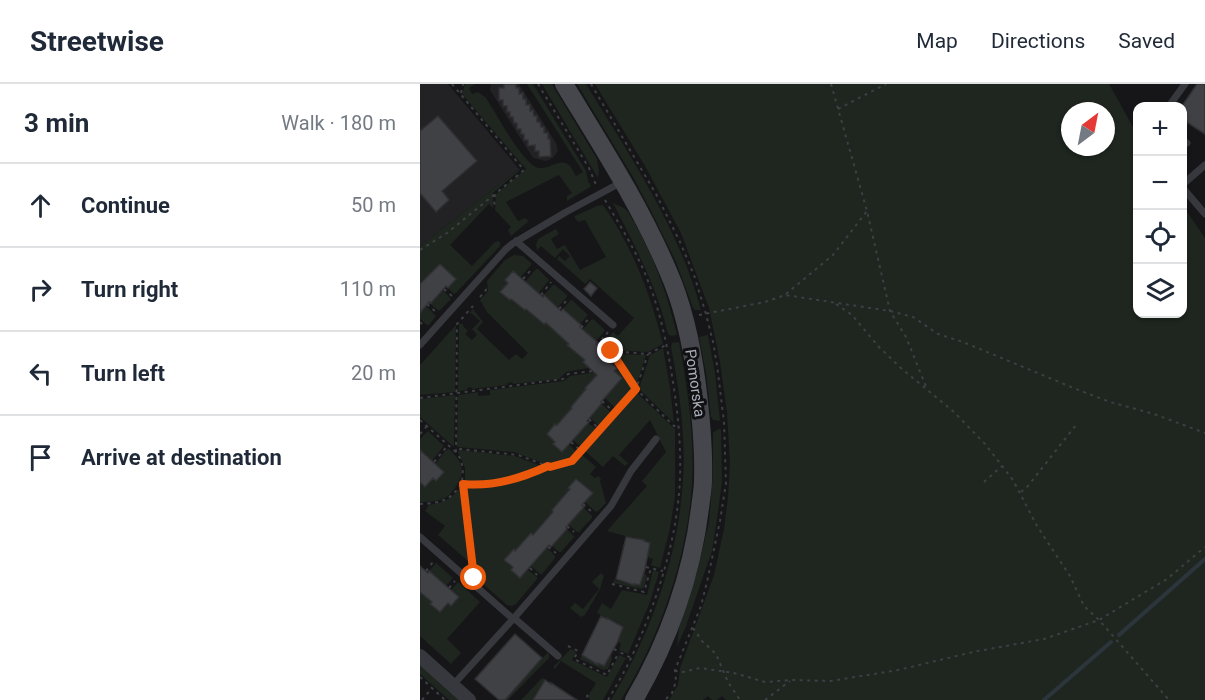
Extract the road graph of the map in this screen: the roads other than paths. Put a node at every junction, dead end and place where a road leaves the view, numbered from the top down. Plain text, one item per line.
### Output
1 (564, 84) edge
2 (1185, 84) edge
3 (1173, 102) edge
4 (1205, 165) edge
5 (623, 181) junction
6 (1187, 181) edge
7 (1187, 192) edge
8 (1205, 214) edge
9 (516, 241) junction
10 (611, 328) road end
11 (420, 345) edge
12 (657, 439) dead end
13 (420, 537) edge
14 (514, 619) junction
15 (420, 656) edge
16 (558, 656) dead end
17 (453, 685) junction
18 (469, 700) edge
19 (634, 700) edge

1 - 5 main road, Pomorska
2 - 3 lane
4 - 6 lane
5 - 9 lane
5 - 19 main road, Pomorska
7 - 8 lane
9 - 10 lane
9 - 11 lane
12 - 14 lane
13 - 14 lane
14 - 16 lane
14 - 17 lane
15 - 17 street
17 - 18 street

